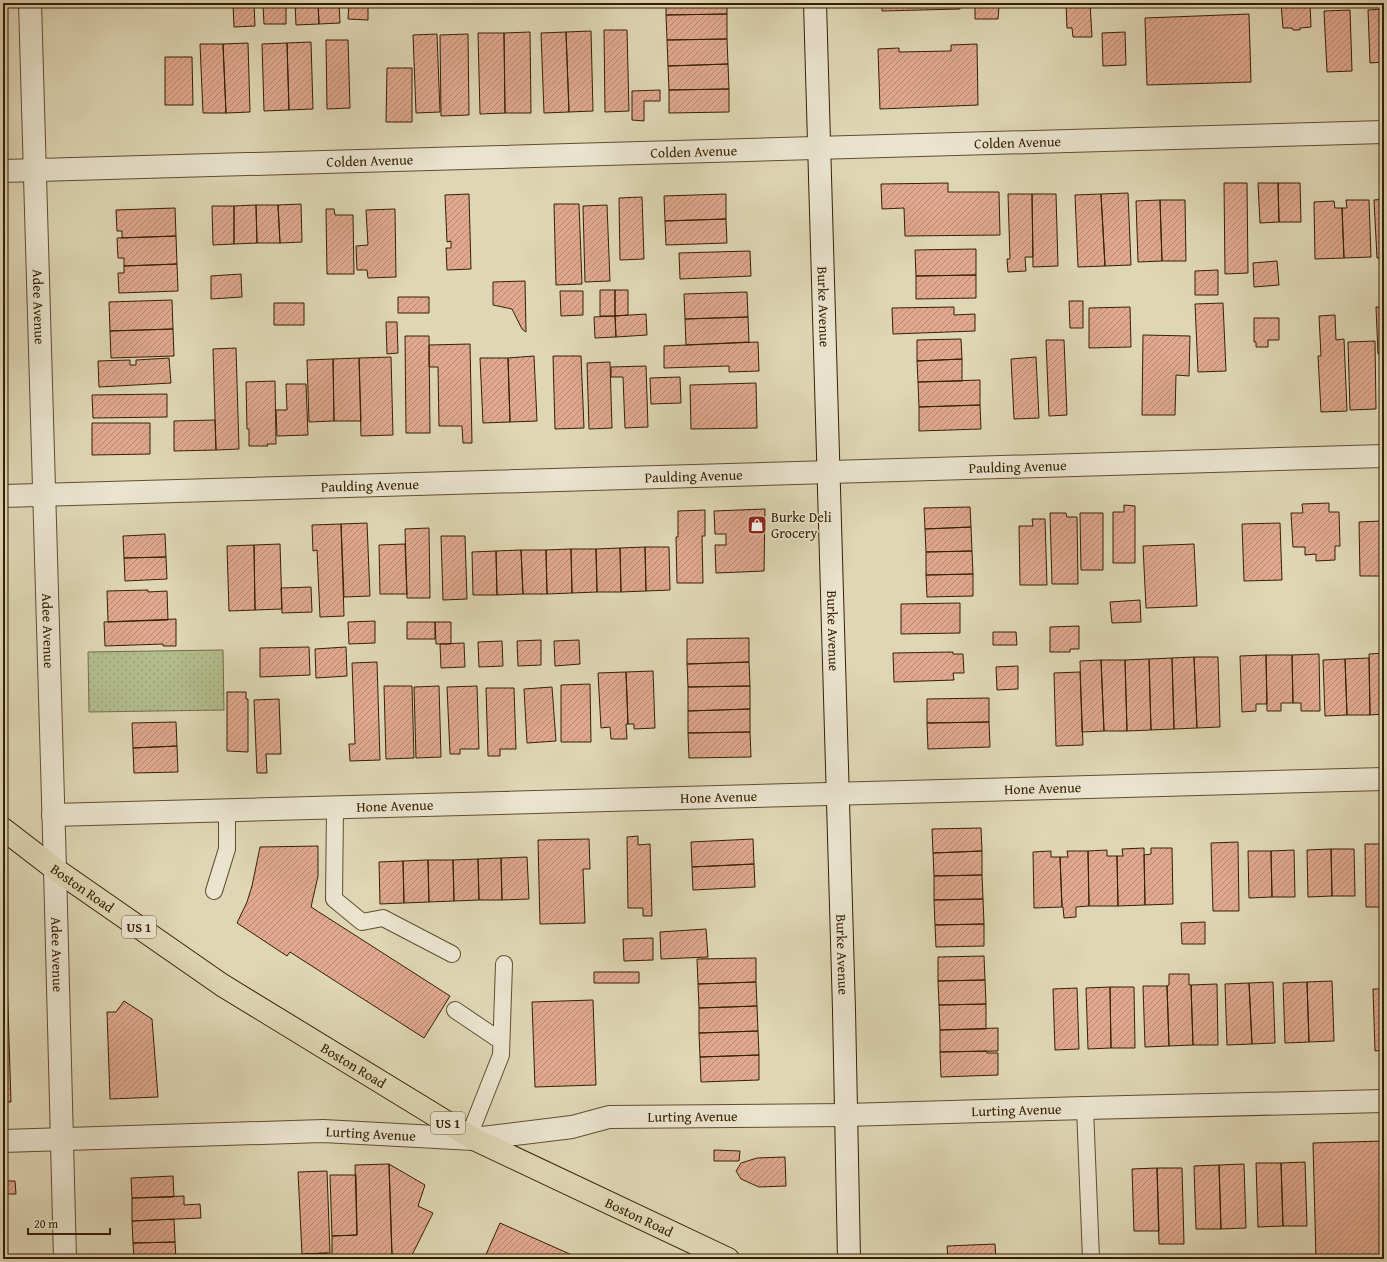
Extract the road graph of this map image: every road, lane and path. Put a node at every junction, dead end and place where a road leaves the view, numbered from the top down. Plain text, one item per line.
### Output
1 (30, 3) edge
2 (815, 3) edge
3 (1384, 132) edge
4 (819, 149) junction
5 (34, 170) junction
6 (3, 171) edge
7 (1384, 456) edge
8 (828, 471) junction
9 (44, 494) junction
10 (3, 496) edge
11 (1384, 779) edge
12 (837, 794) junction
13 (335, 808) junction
14 (227, 810) junction
15 (54, 815) junction
16 (3, 830) edge
17 (55, 869) junction
18 (214, 891) dead end
19 (452, 954) dead end
20 (504, 964) dead end
21 (455, 1010) dead end
22 (501, 1041) junction
23 (1384, 1101) edge
24 (1085, 1108) junction
25 (846, 1115) junction
26 (471, 1138) junction
27 (62, 1139) junction
28 (3, 1141) edge
29 (66, 1259) edge
30 (728, 1259) edge
31 (849, 1259) edge
32 (1091, 1259) edge

1 - 5 street, Adee Avenue
2 - 4 street, Burke Avenue
3 - 4 street, Colden Avenue
4 - 5 street, Colden Avenue
4 - 8 street, Burke Avenue
5 - 6 street, Colden Avenue
5 - 9 street, Adee Avenue
7 - 8 street, Paulding Avenue
8 - 9 street, Paulding Avenue
8 - 12 street, Burke Avenue
9 - 10 street, Paulding Avenue
9 - 15 street, Adee Avenue
11 - 12 street, Hone Avenue
12 - 13 street, Hone Avenue
12 - 25 street, Burke Avenue
13 - 14 street, Hone Avenue
13 - 19 lane
14 - 15 street, Hone Avenue
14 - 18 lane
15 - 17 street, Adee Avenue
16 - 17 main road, Boston Road / US 1
17 - 26 main road, Boston Road / US 1
17 - 27 street, Adee Avenue
20 - 22 lane
21 - 22 lane
22 - 26 lane
23 - 24 street, Lurting Avenue
24 - 25 street, Lurting Avenue
24 - 32 lane
25 - 26 street, Lurting Avenue
25 - 31 street, Burke Avenue
26 - 27 street, Lurting Avenue
26 - 30 main road, Boston Road / US 1
27 - 28 street, Lurting Avenue
27 - 29 street, Adee Avenue

